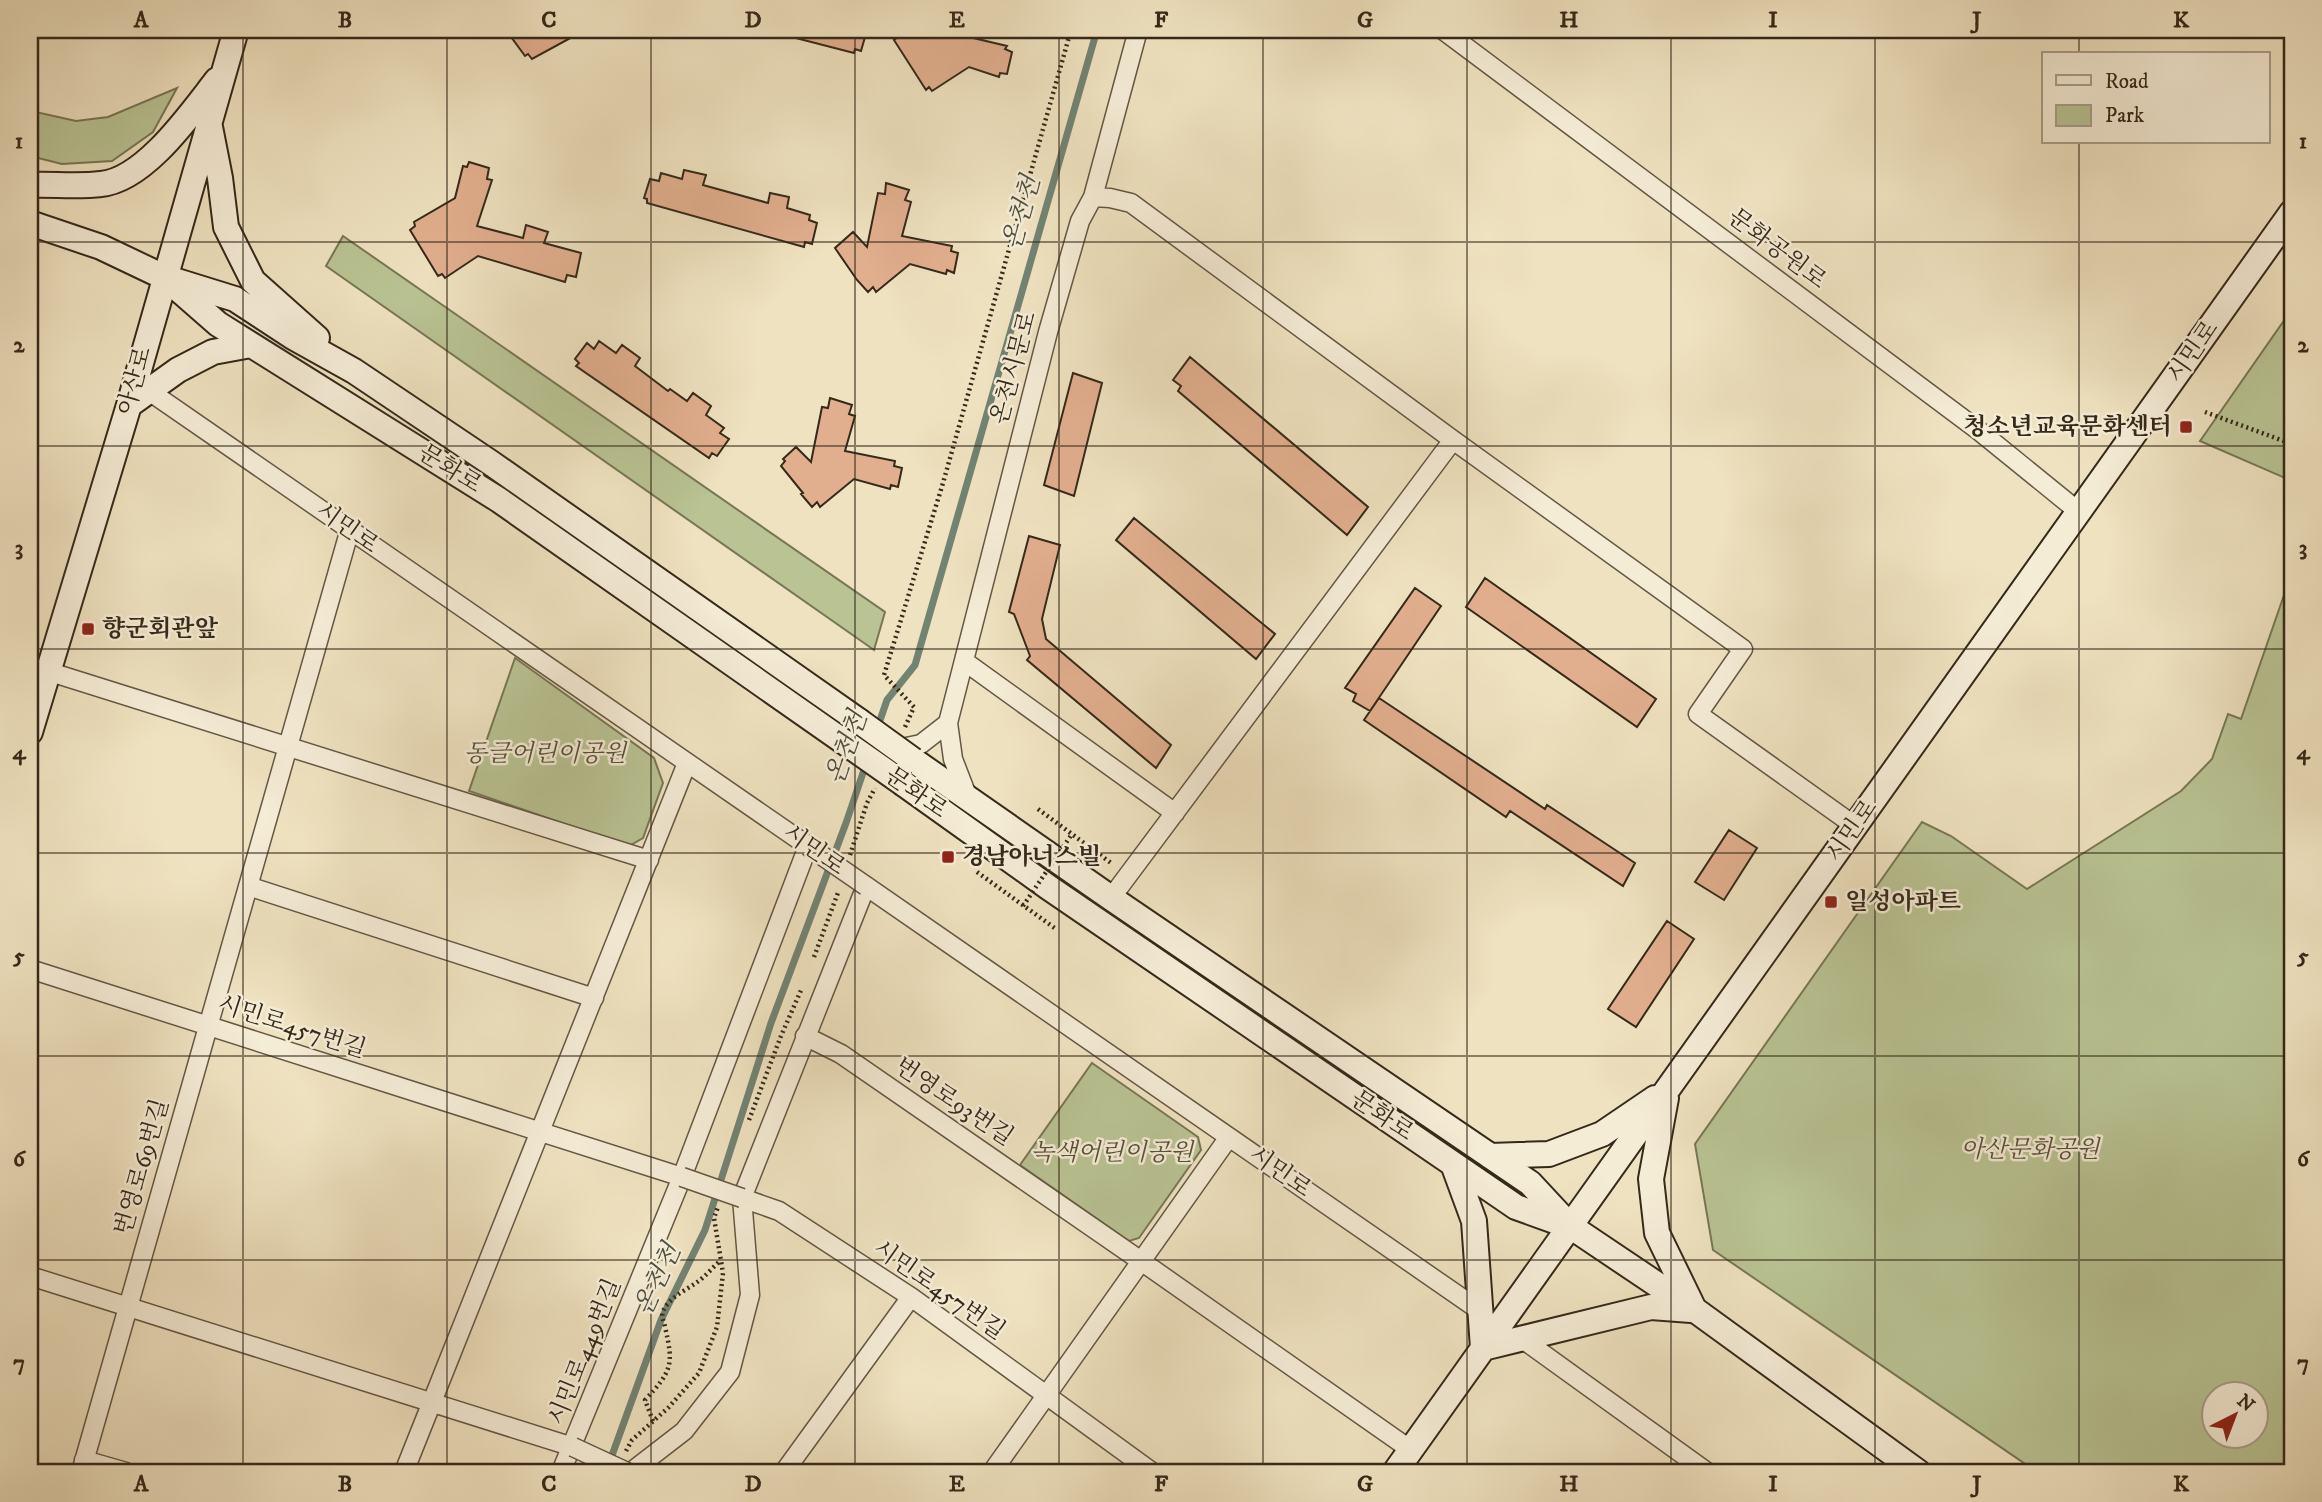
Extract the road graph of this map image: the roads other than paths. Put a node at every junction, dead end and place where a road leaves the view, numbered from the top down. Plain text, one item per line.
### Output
1 (236, 30) edge
2 (1138, 30) edge
3 (1443, 30) edge
4 (224, 72) junction
5 (209, 121) junction
6 (30, 185) edge
7 (1093, 197) junction
8 (2292, 212) edge
9 (30, 223) edge
10 (164, 277) junction
11 (251, 345) junction
12 (354, 371) junction
13 (139, 398) junction
14 (1453, 440) junction
15 (2079, 512) junction
16 (349, 529) junction
17 (964, 661) junction
18 (38, 669) edge
19 (948, 723) junction
20 (30, 732) edge
21 (288, 747) junction
22 (911, 751) junction
23 (687, 763) junction
24 (968, 797) junction
25 (1175, 813) junction
26 (1855, 826) junction
27 (808, 846) junction
28 (649, 860) junction
29 (248, 886) junction
30 (866, 886) junction
31 (1111, 898) junction
32 (30, 969) edge
33 (594, 998) junction
34 (208, 1025) junction
35 (805, 1036) junction
36 (1667, 1090) junction
37 (540, 1131) junction
38 (1229, 1137) junction
39 (1490, 1156) junction
40 (1452, 1164) junction
41 (682, 1177) junction
42 (742, 1198) junction
43 (1570, 1226) junction
44 (1141, 1261) junction
45 (30, 1276) edge
46 (911, 1297) junction
47 (128, 1307) junction
48 (1479, 1310) junction
49 (1695, 1310) junction
50 (1521, 1338) junction
51 (1483, 1348) junction
52 (1045, 1397) junction
53 (432, 1403) junction
54 (573, 1447) junction
55 (1411, 1450) junction
56 (83, 1466) edge
57 (127, 1472) edge
58 (404, 1472) edge
59 (561, 1472) edge
60 (629, 1472) edge
61 (784, 1472) edge
62 (992, 1472) edge
63 (1152, 1472) edge
64 (1395, 1472) edge
65 (1707, 1472) edge
66 (1918, 1472) edge

1 - 4 main road, 아산로
2 - 7 street, 온천시문로
3 - 15 street, 문화공원로
4 - 5 main road, 아산로
4 - 6 main road
5 - 10 main road, 아산로
5 - 12 main road
7 - 14 street
7 - 17 street, 온천시문로
8 - 15 main road, 시민로
9 - 10 main road, 문화로
10 - 11 main road, 문화로
10 - 12 main road, 문화로
10 - 13 main road, 아산로
11 - 13 main road
11 - 40 main road, 문화로, bridge
12 - 22 main road, 문화로, bridge
13 - 16 street, 시민로
13 - 18 main road, 아산로
14 - 25 street
14 - 26 street
15 - 26 main road, 시민로
16 - 21 street, 번영로69번길
16 - 23 street, 시민로
17 - 19 street, 온천시문로
17 - 25 street
18 - 20 main road, 아산로
18 - 21 street
19 - 22 street
19 - 24 street
21 - 28 street
21 - 29 street, 번영로69번길
22 - 24 main road, 문화로
23 - 27 street, 시민로
23 - 28 street
24 - 31 main road, 문화로
25 - 31 street
26 - 36 main road, 시민로
27 - 30 street, 시민로, bridge
27 - 41 street
28 - 33 street
29 - 33 street
29 - 34 street, 번영로69번길
30 - 35 street
30 - 38 street, 시민로
31 - 39 main road, 문화로
32 - 34 street, 시민로457번길
33 - 37 street
34 - 37 street, 시민로457번길
34 - 47 street, 번영로69번길
35 - 42 street
35 - 44 street, 번영로93번길
36 - 39 main road
36 - 43 main road, 시민로
36 - 49 main road
37 - 41 street, 시민로457번길
37 - 53 street
38 - 44 street
38 - 48 street, 시민로
39 - 43 main road, 문화로
40 - 43 main road, 문화로
40 - 48 main road
41 - 42 street, 시민로457번길, bridge
41 - 54 street, 시민로449번길
42 - 46 street, 시민로457번길
42 - 60 street
43 - 49 main road, 문화로
43 - 51 main road, 시민로
44 - 52 street
44 - 55 street
45 - 47 street, 시민로449번길
46 - 52 street, 시민로457번길
46 - 61 street
47 - 53 street, 시민로449번길
47 - 56 street, 번영로69번길
48 - 51 main road
49 - 50 main road
49 - 66 main road, 문화로
50 - 51 main road
50 - 65 street
51 - 55 main road, 시민로
52 - 62 street
52 - 63 street, 시민로457번길
53 - 54 street, 시민로449번길
53 - 58 street
54 - 59 street
54 - 60 street, bridge
55 - 64 main road, 시민로
56 - 57 street, 번영로69번길

